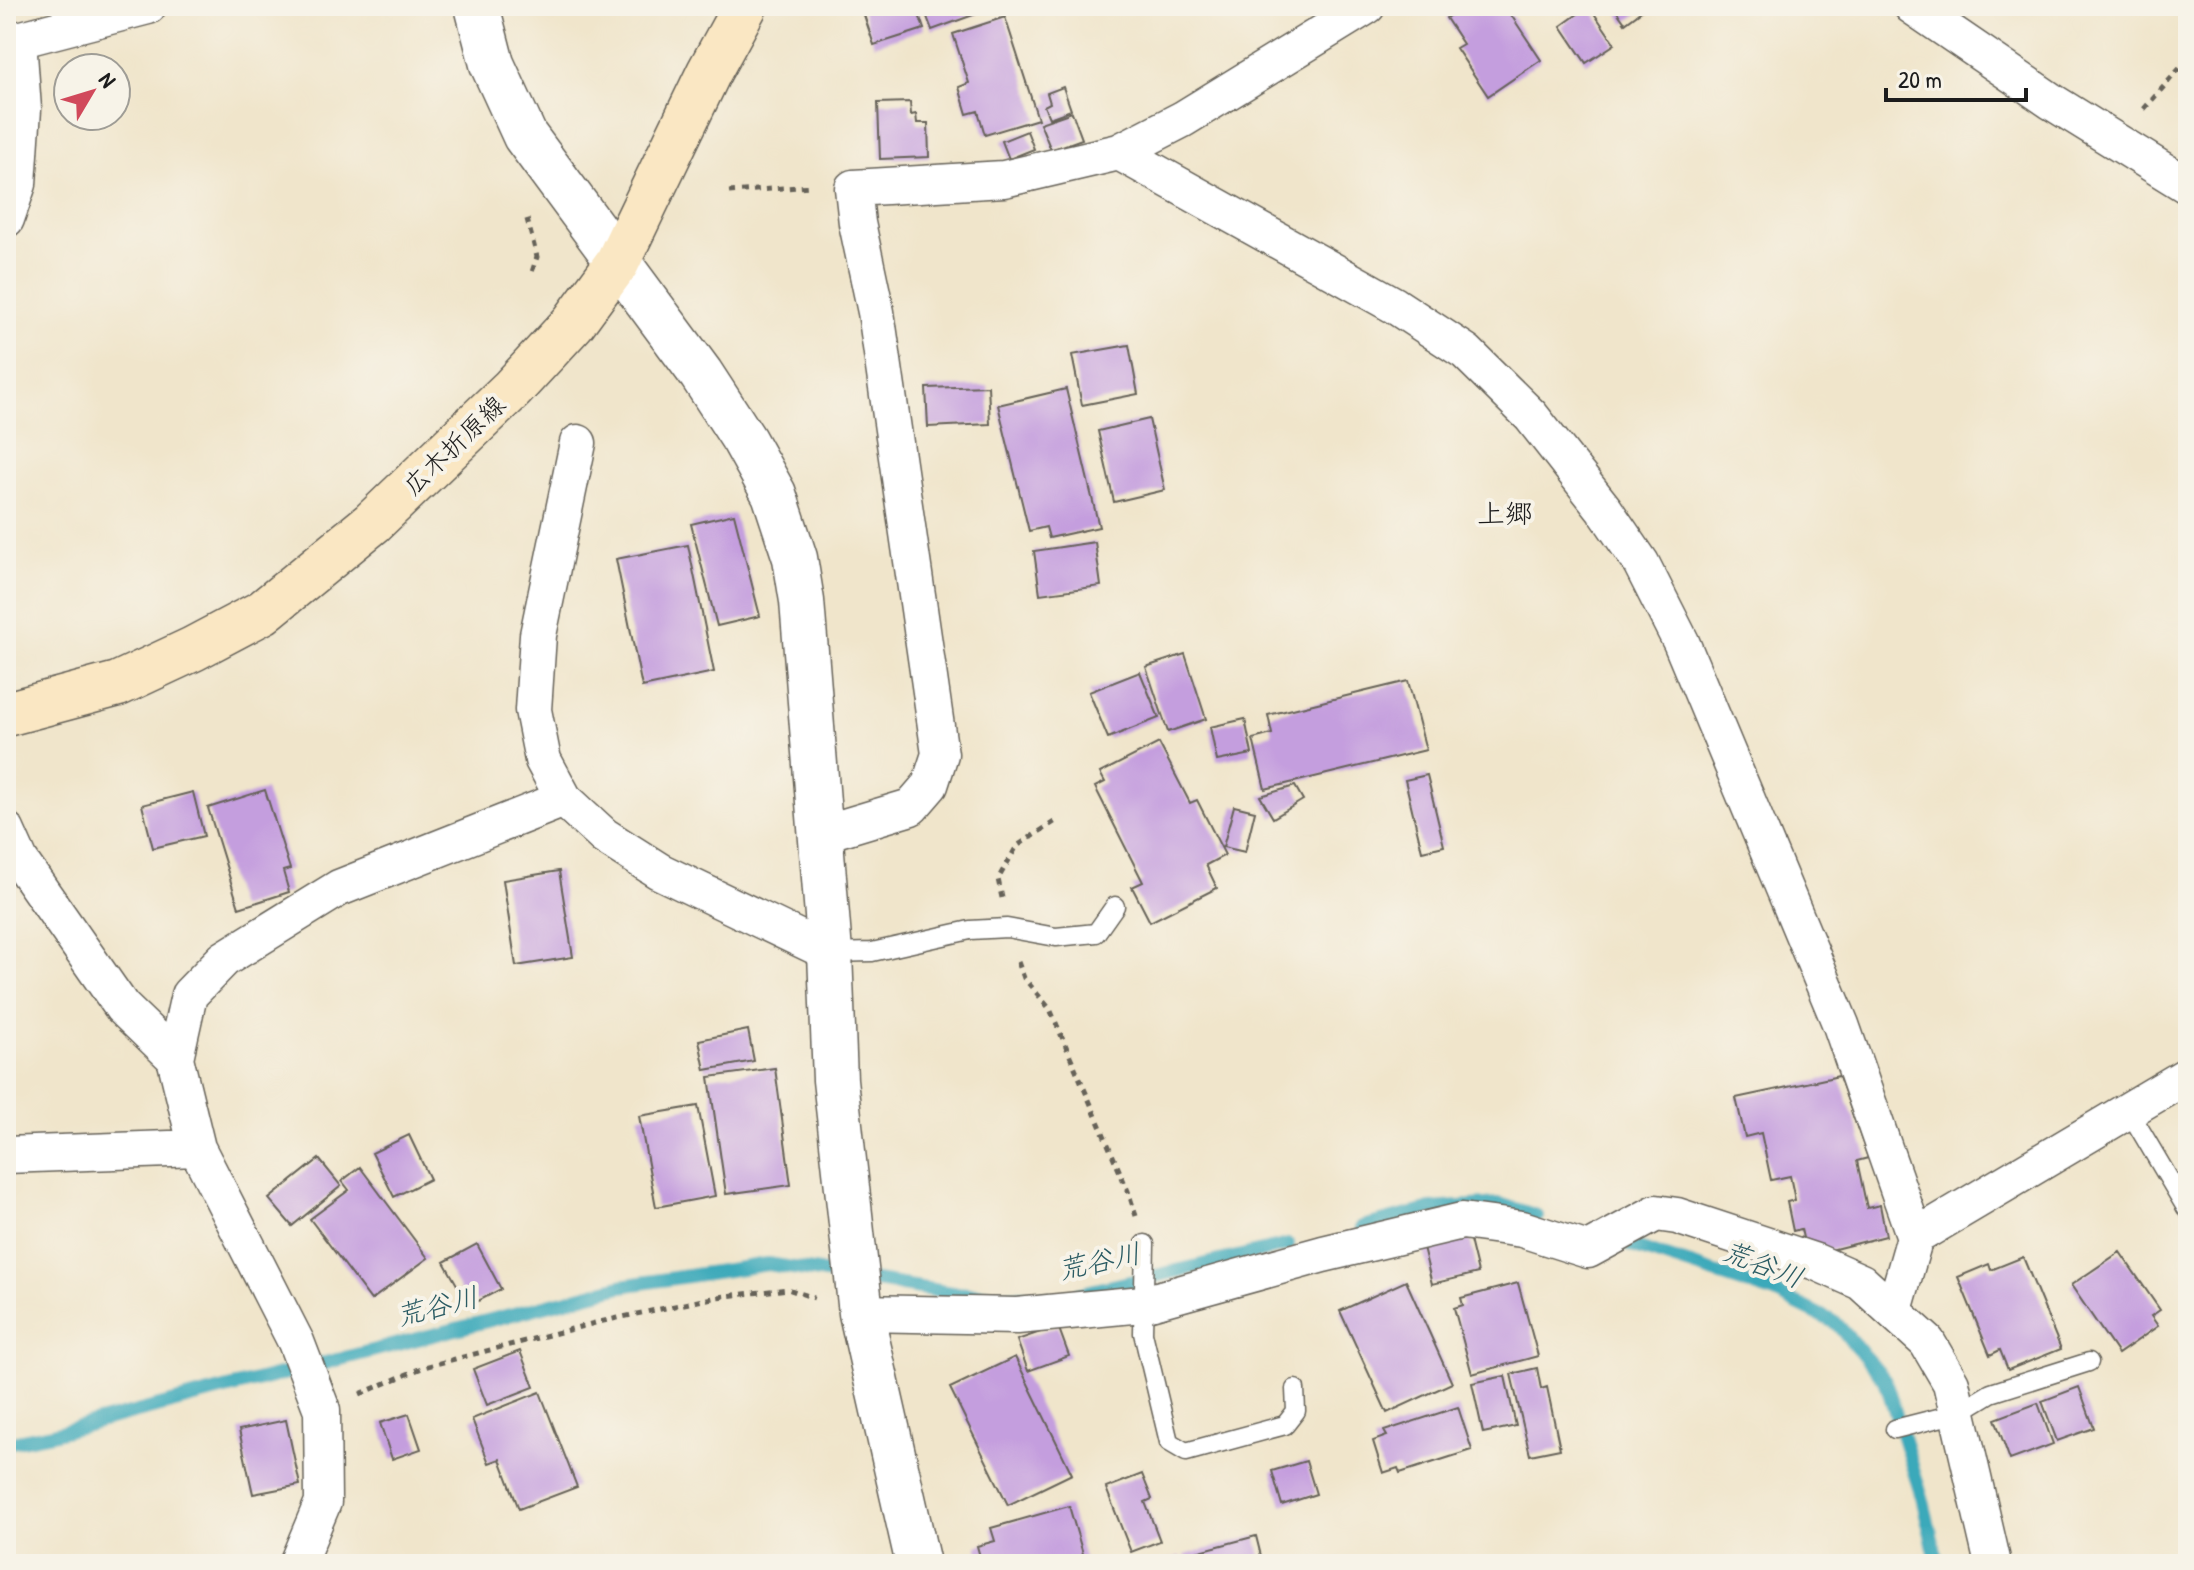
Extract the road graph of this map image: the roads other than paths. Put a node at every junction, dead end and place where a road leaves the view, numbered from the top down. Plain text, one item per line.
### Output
1 (148, 6) edge
2 (477, 6) edge
3 (745, 6) edge
4 (1367, 6) edge
5 (1912, 6) edge
6 (12, 38) edge
7 (1119, 152) junction
8 (2188, 186) edge
9 (6, 219) edge
10 (617, 263) junction
11 (578, 443) dead end
12 (6, 714) edge
13 (564, 799) junction
14 (6, 830) edge
15 (818, 835) junction
16 (1115, 906) dead end
17 (830, 953) junction
18 (175, 1058) junction
19 (2188, 1075) edge
20 (2129, 1111) junction
21 (197, 1148) junction
22 (6, 1155) edge
23 (2188, 1211) edge
24 (1915, 1237) junction
25 (1145, 1244) road end
26 (1143, 1304) junction
27 (1894, 1310) junction
28 (861, 1313) junction
29 (2089, 1362) dead end
30 (1295, 1389) dead end
31 (1958, 1413) junction
32 (1895, 1429) dead end
33 (297, 1564) edge
34 (918, 1564) edge
35 (1993, 1564) edge

1 - 6 street
2 - 10 street
3 - 10 main road, 広木折原線
4 - 7 street
5 - 8 street
6 - 9 street
7 - 15 street
7 - 24 street
10 - 12 main road, 広木折原線
10 - 15 street
11 - 13 street
13 - 17 street
13 - 18 street
14 - 18 street
15 - 17 street
16 - 17 lane
17 - 28 street
18 - 21 street
19 - 20 street
20 - 23 lane
20 - 24 street
21 - 22 street
21 - 33 street
24 - 27 street
25 - 26 lane
26 - 27 street
26 - 28 street
26 - 30 lane
27 - 31 street
28 - 34 street
29 - 31 lane
31 - 32 lane
31 - 35 street

